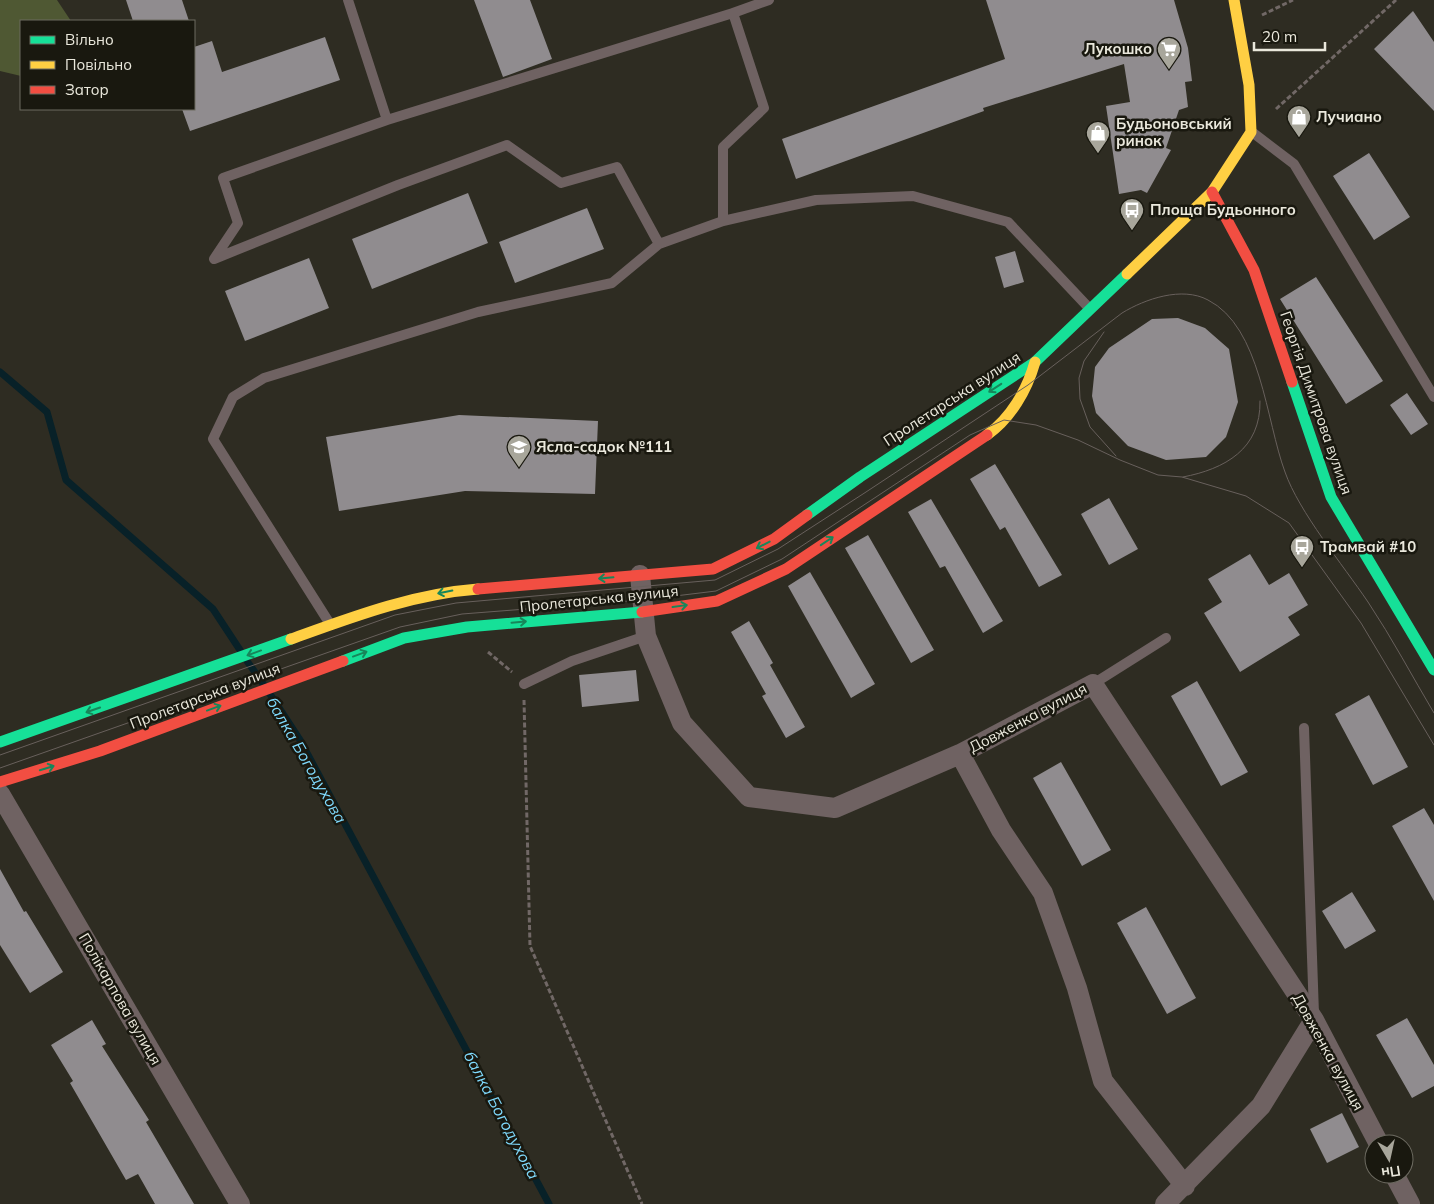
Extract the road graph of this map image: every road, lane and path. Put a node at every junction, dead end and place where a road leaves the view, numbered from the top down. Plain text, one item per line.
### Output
1 (348, 0) edge
2 (769, 0) edge
3 (1234, 0) edge
4 (1293, 0) edge
5 (1396, 0) edge
6 (733, 13) junction
7 (1239, 26) junction
8 (386, 120) junction
9 (1251, 132) junction
10 (1212, 192) junction
11 (723, 221) junction
12 (659, 244) junction
13 (1090, 309) junction
14 (1036, 362) junction
15 (1434, 396) edge
16 (640, 575) junction
17 (644, 612) junction
18 (330, 625) junction
19 (467, 627) junction
20 (646, 636) junction
21 (1166, 638) dead end
22 (1434, 670) edge
23 (524, 684) junction
24 (1093, 684) junction
25 (1304, 728) dead end
26 (0, 742) edge
27 (960, 754) junction
28 (0, 782) edge
29 (0, 794) edge
30 (1314, 1020) junction
31 (1374, 1134) edge
32 (1399, 1184) edge
33 (1185, 1186) junction
34 (240, 1204) edge
35 (642, 1204) edge
36 (1165, 1204) edge
37 (1410, 1204) edge

1 - 8 lane
2 - 6 lane
3 - 7 main road
4 - 7 path
5 - 9 path
6 - 8 lane
6 - 11 lane
7 - 9 main road
8 - 12 lane
9 - 10 main road
9 - 15 lane
10 - 13 main road
10 - 22 main road, Георгія Димитрова вулиця
11 - 12 lane
11 - 13 lane
12 - 18 lane
13 - 14 main road
14 -> 16 main road, Пролетарська вулиця
17 -> 14 main road, Пролетарська вулиця
16 - 17 street, Довженка вулиця
16 -> 18 main road, Пролетарська вулиця
19 -> 17 main road, Пролетарська вулиця
17 - 20 street, Довженка вулиця
18 -> 26 main road, Пролетарська вулиця
19 - 23 path
28 -> 19 main road, Пролетарська вулиця
20 - 23 lane
20 - 27 street, Довженка вулиця
21 - 24 lane
23 - 35 path
24 - 27 street, Довженка вулиця
24 - 30 street, Довженка вулиця
25 - 30 lane
27 - 33 street
29 - 34 street, Полікарпова вулиця
30 - 31 street, Довженка вулиця
30 - 33 street
32 - 37 street
33 - 36 street

